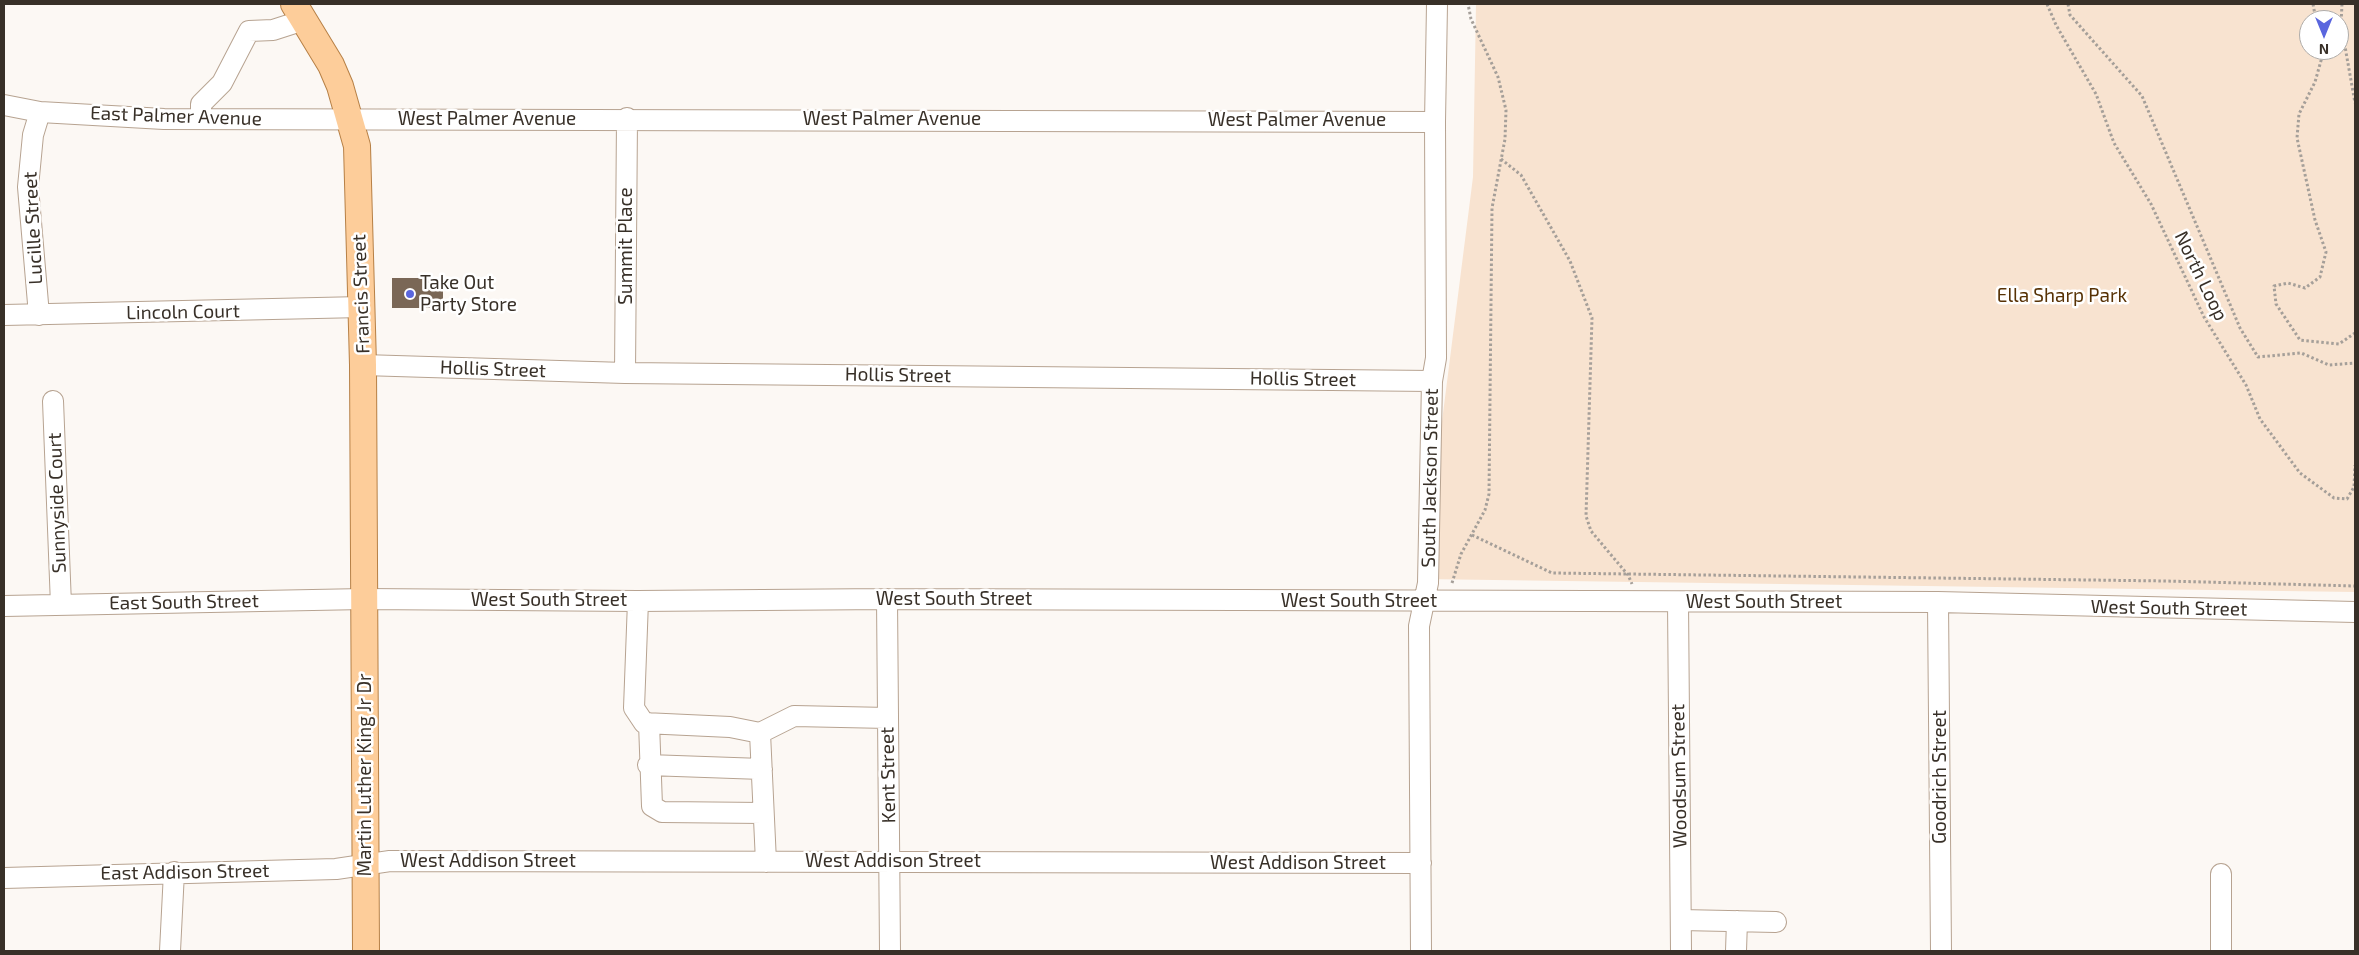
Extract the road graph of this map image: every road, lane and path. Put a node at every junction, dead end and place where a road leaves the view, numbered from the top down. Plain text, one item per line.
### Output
1 (1437, 4) edge
2 (1468, 4) edge
3 (2047, 4) edge
4 (2068, 4) edge
5 (2342, 4) edge
6 (299, 12) edge
7 (2321, 60) edge
8 (2355, 103) edge
9 (4, 105) edge
10 (40, 112) junction
11 (627, 118) junction
12 (201, 119) junction
13 (349, 119) junction
14 (1435, 122) junction
15 (1501, 159) junction
16 (362, 307) junction
17 (4, 314) edge
18 (39, 315) junction
19 (2355, 333) edge
20 (2355, 363) edge
21 (363, 365) junction
22 (625, 373) junction
23 (1432, 381) junction
24 (53, 401) dead end
25 (2355, 465) edge
26 (1472, 535) junction
27 (1628, 575) junction
28 (1452, 583) dead end
29 (2355, 586) edge
30 (364, 599) junction
31 (887, 599) junction
32 (638, 601) junction
33 (1638, 601) junction
34 (1424, 602) junction
35 (1678, 602) junction
36 (1938, 602) junction
37 (61, 605) junction
38 (4, 606) edge
39 (2355, 612) edge
40 (888, 718) junction
41 (649, 723) junction
42 (760, 733) junction
43 (648, 766) junction
44 (762, 769) junction
45 (763, 813) junction
46 (889, 860) junction
47 (766, 862) junction
48 (1421, 863) junction
49 (365, 864) junction
50 (174, 872) junction
51 (2222, 874) dead end
52 (4, 878) edge
53 (1681, 920) junction
54 (1736, 921) junction
55 (1776, 922) dead end
56 (170, 951) edge
57 (366, 951) edge
58 (890, 951) edge
59 (1421, 951) edge
60 (1681, 951) edge
61 (1736, 951) edge
62 (1941, 951) edge
63 (2222, 951) edge

1 - 14 street, South Jackson Street
2 - 15 path
3 - 25 path, North Loop
4 - 20 path, North Loop
5 - 8 path
6 - 12 street
6 - 13 main road, Francis Street
7 - 19 path
9 - 10 street, East Palmer Avenue
10 - 12 street, East Palmer Avenue
10 - 18 street, Lucille Street
11 - 13 street, West Palmer Avenue
11 - 14 street, West Palmer Avenue
11 - 22 street, Summit Place
12 - 13 street, East Palmer Avenue
13 - 16 main road, Francis Street
14 - 23 street, South Jackson Street
15 - 26 path
15 - 27 path
16 - 18 street, Lincoln Court
16 - 21 main road, Francis Street
17 - 18 street, Lincoln Court
21 - 22 street, Hollis Street
21 - 30 main road, Francis Street
22 - 23 street, Hollis Street
23 - 34 street, South Jackson Street
24 - 37 street, Sunnyside Court
26 - 27 path
26 - 28 path
27 - 29 path
27 - 33 path
30 - 32 street, West South Street
30 - 37 street, East South Street
30 - 49 main road, Martin Luther King Jr Dr
31 - 32 street, West South Street
31 - 34 street, West South Street
31 - 40 street, Kent Street
32 - 41 street
33 - 34 street, West South Street
33 - 35 street, West South Street
34 - 48 street, South Jackson Street
35 - 36 street, West South Street
35 - 53 street, Woodsum Street
36 - 39 street, West South Street
36 - 62 street, Goodrich Street
37 - 38 street, East South Street
40 - 42 street
40 - 46 street, Kent Street
41 - 42 street
41 - 43 street
42 - 44 street
43 - 44 street
43 - 45 street
44 - 45 street
45 - 47 street
46 - 47 street, West Addison Street
46 - 48 street, West Addison Street
46 - 58 street, Kent Street
47 - 49 street, West Addison Street
48 - 59 street, South Jackson Street
49 - 50 street, East Addison Street
49 - 57 main road, Martin Luther King Jr Dr
50 - 52 street, East Addison Street
50 - 56 street
51 - 63 street
53 - 54 street
53 - 60 street, Woodsum Street
54 - 55 street
54 - 61 street

